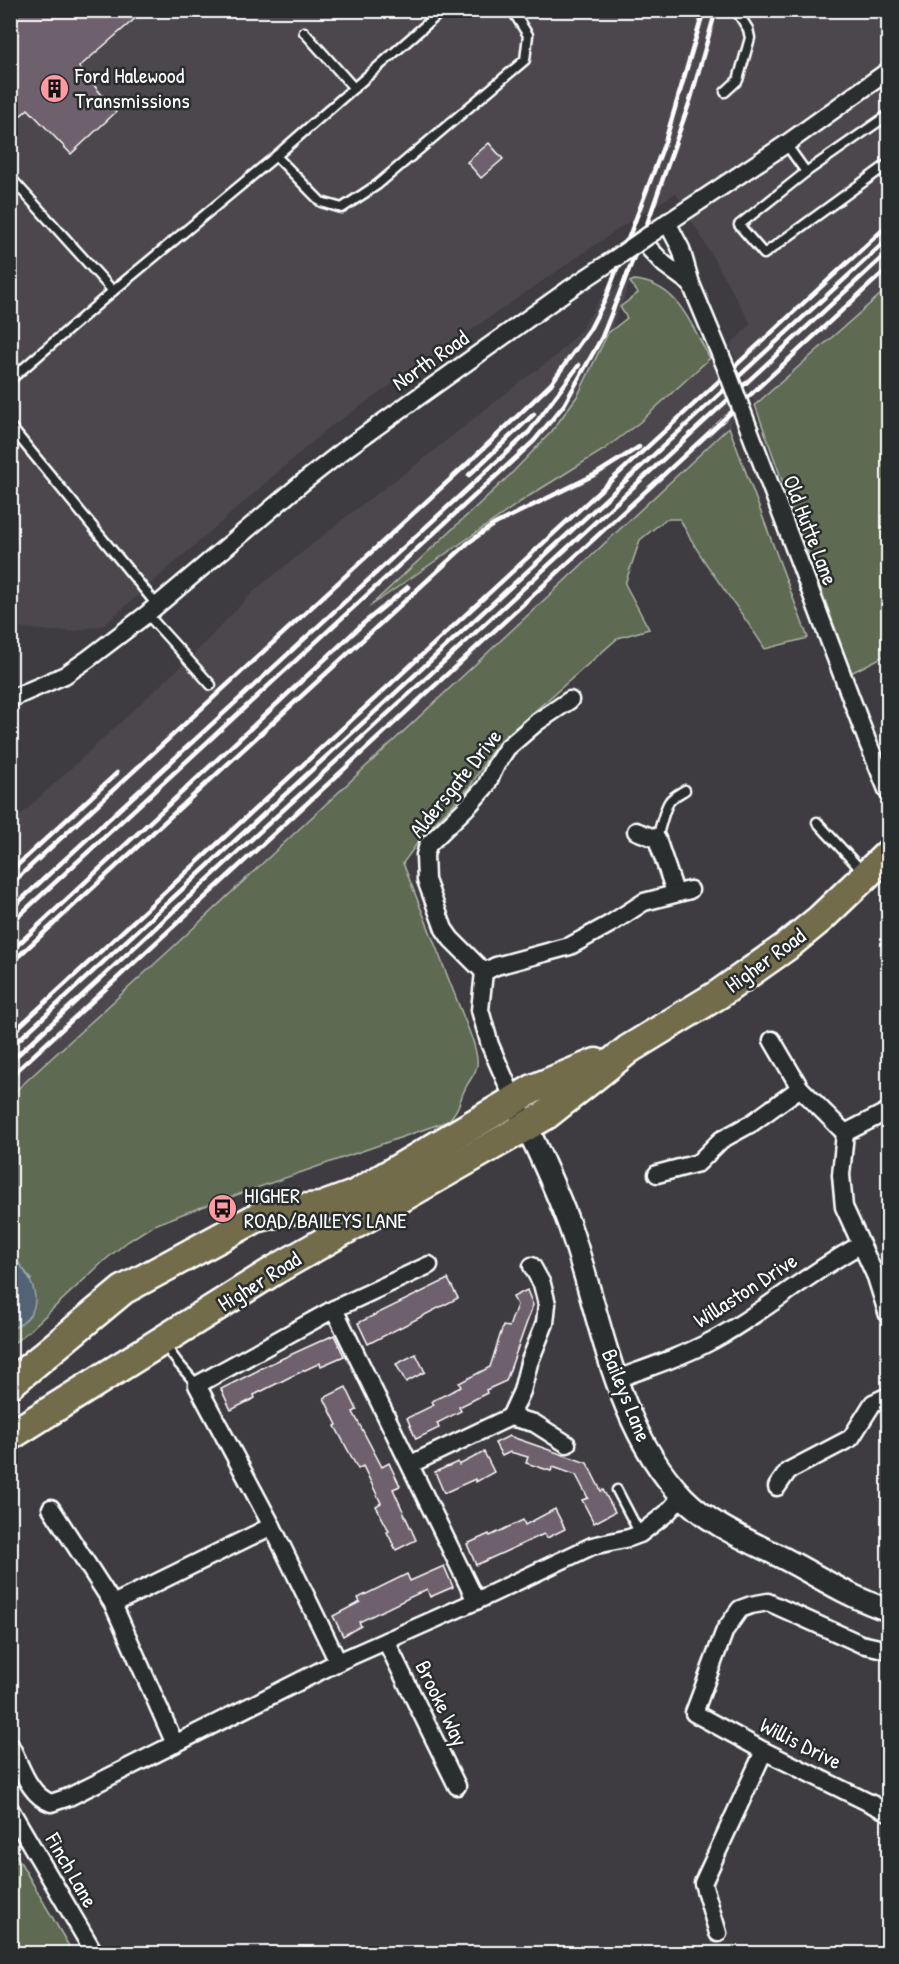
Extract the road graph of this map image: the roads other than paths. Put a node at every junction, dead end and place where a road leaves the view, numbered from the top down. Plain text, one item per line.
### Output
1 (443, 10) edge
2 (512, 10) edge
3 (736, 10) edge
4 (304, 32) dead end
5 (888, 71) edge
6 (354, 88) junction
7 (725, 92) dead end
8 (888, 115) edge
9 (786, 144) junction
10 (276, 156) junction
11 (888, 164) edge
12 (806, 172) junction
13 (10, 177) edge
14 (668, 222) junction
15 (645, 240) junction
16 (691, 284) junction
17 (113, 291) junction
18 (10, 380) edge
19 (10, 426) edge
20 (152, 609) junction
21 (211, 686) dead end
22 (10, 699) edge
23 (570, 700) dead end
24 (685, 790) dead end
25 (888, 792) edge
26 (817, 822) dead end
27 (636, 831) dead end
28 (657, 839) junction
29 (888, 854) edge
30 (866, 875) junction
31 (484, 972) junction
32 (772, 1040) dead end
33 (628, 1049) junction
34 (800, 1088) junction
35 (514, 1100) junction
36 (888, 1111) edge
37 (526, 1126) junction
38 (845, 1133) junction
39 (657, 1173) dead end
40 (860, 1245) junction
41 (429, 1266) dead end
42 (532, 1266) dead end
43 (882, 1275) edge
44 (334, 1309) junction
45 (888, 1315) edge
46 (162, 1341) junction
47 (617, 1379) junction
48 (10, 1384) edge
49 (197, 1385) junction
50 (888, 1396) edge
51 (510, 1417) junction
52 (10, 1436) edge
53 (567, 1444) dead end
54 (411, 1464) junction
55 (777, 1487) dead end
56 (617, 1490) dead end
57 (682, 1496) junction
58 (51, 1508) dead end
59 (272, 1526) junction
60 (640, 1534) junction
61 (476, 1601) junction
62 (113, 1604) junction
63 (888, 1610) edge
64 (386, 1641) junction
65 (888, 1650) edge
66 (338, 1662) junction
67 (175, 1744) junction
68 (10, 1745) edge
69 (764, 1751) junction
70 (457, 1786) dead end
71 (10, 1809) edge
72 (888, 1812) edge
73 (718, 1933) dead end
74 (10, 1944) edge
75 (14, 1953) edge
76 (95, 1953) edge

1 - 6 lane
2 - 10 lane
3 - 7 lane
4 - 6 lane
5 - 9 street, North Road
6 - 10 lane
8 - 12 lane
9 - 12 lane
9 - 14 street, North Road
10 - 17 lane
11 - 12 lane
13 - 17 lane
14 - 15 street, North Road
14 - 16 street, Old Hutte Lane
15 - 16 street
15 - 20 street, North Road, bridge
16 - 25 street, Old Hutte Lane, bridge
17 - 18 lane
19 - 20 lane
20 - 21 lane
20 - 22 street, North Road
23 - 31 street, Aldersgate Drive
24 - 28 lane
26 - 30 lane
27 - 28 street
28 - 31 street
29 - 30 highway, Higher Road
30 - 33 highway, Higher Road
31 - 35 street
32 - 34 street
33 - 35 highway, Higher Road
33 - 37 highway, Higher Road
34 - 38 street
34 - 39 street
35 - 37 street, Baileys Lane
35 - 48 highway, Higher Road
36 - 38 street
37 - 46 highway, Higher Road
37 - 47 street, Baileys Lane
38 - 40 street
40 - 43 street
40 - 47 street, Willaston Drive
41 - 44 street
42 - 51 street
43 - 45 street
44 - 49 street
44 - 54 street
46 - 49 lane
46 - 52 highway, Higher Road
47 - 57 street, Baileys Lane
49 - 59 street
50 - 55 street
51 - 53 street
51 - 54 street
54 - 61 street
56 - 60 lane
57 - 60 street
57 - 63 street, Baileys Lane
58 - 62 street
59 - 62 street
59 - 66 street
60 - 61 street
61 - 64 street
62 - 67 street
64 - 66 street
64 - 70 street, Brooke Way
65 - 69 street, Willis Drive
66 - 67 street
67 - 68 street
69 - 72 street, Willis Drive
69 - 73 street
71 - 76 street, Finch Lane
74 - 75 lane

